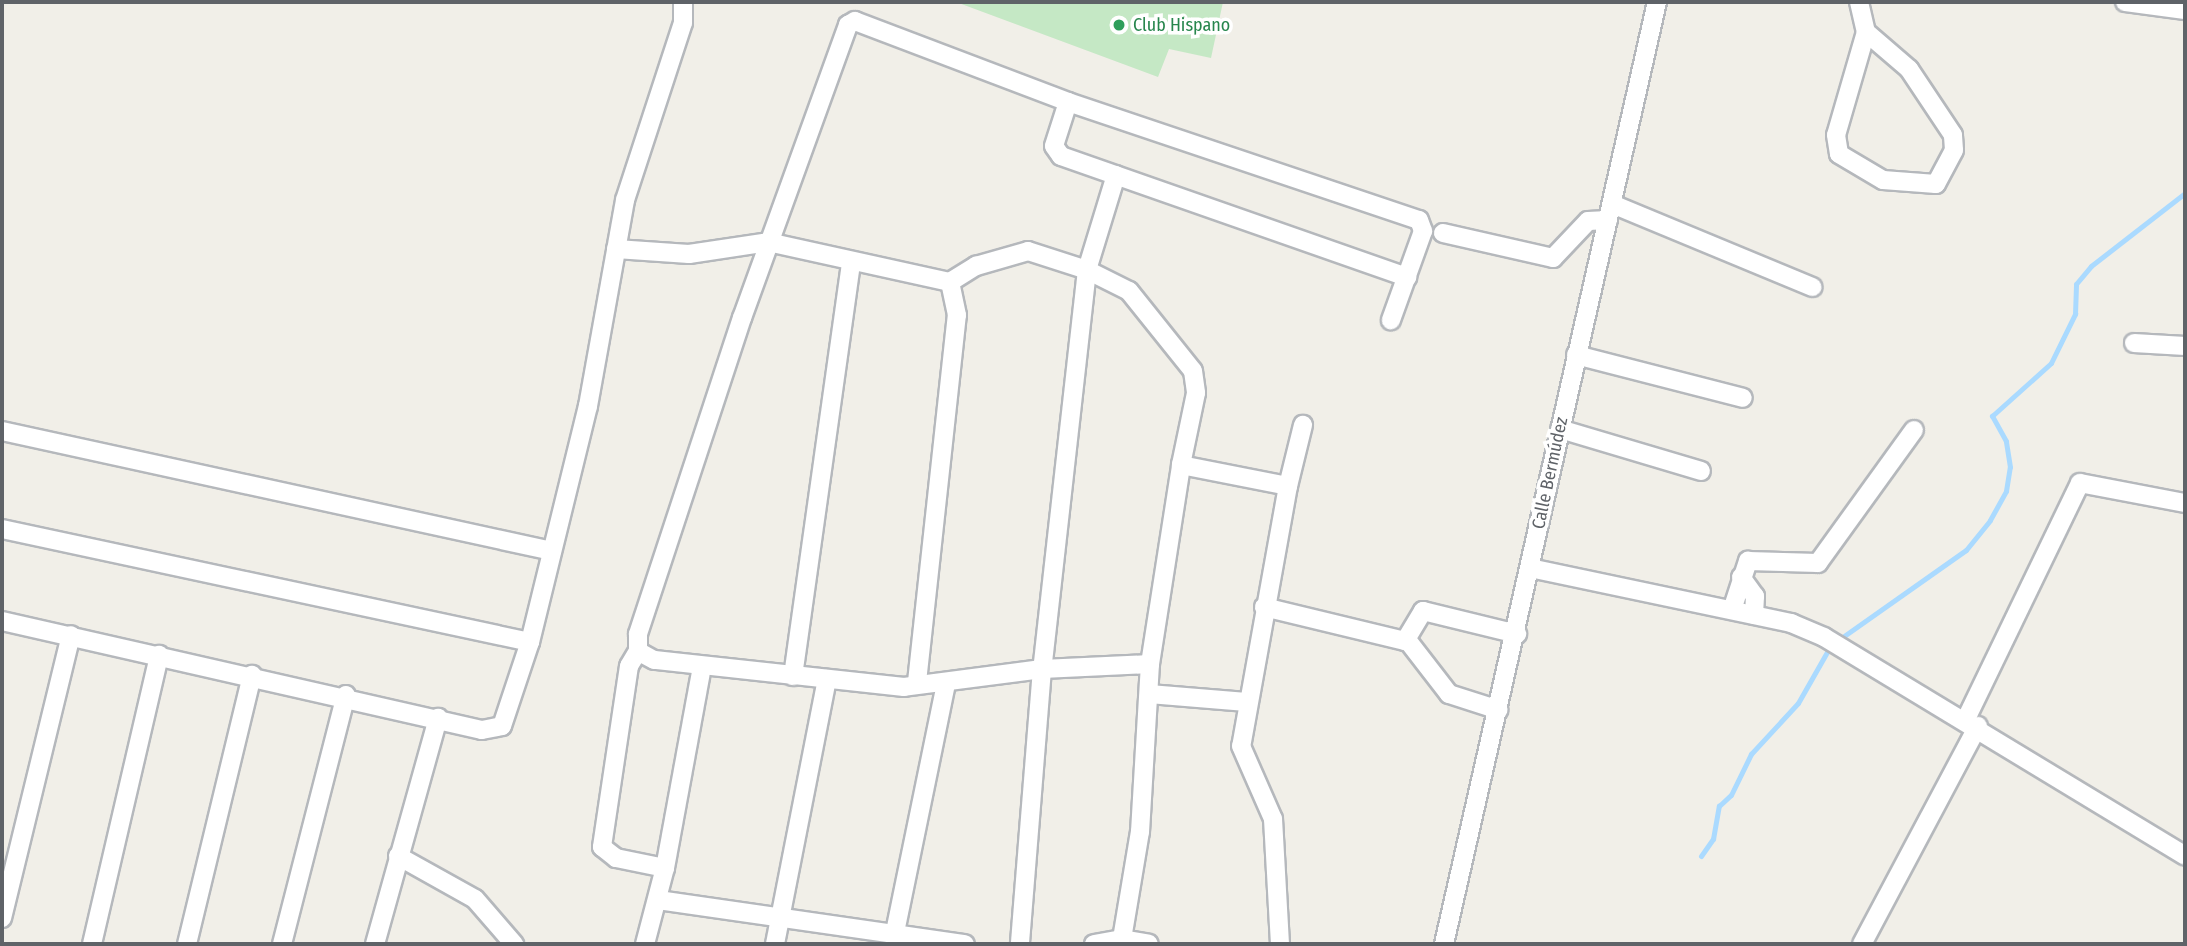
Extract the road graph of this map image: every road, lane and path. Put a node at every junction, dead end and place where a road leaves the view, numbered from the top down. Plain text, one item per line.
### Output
1 (683, 2) edge
2 (1657, 2) edge
3 (1859, 2) edge
4 (2125, 2) edge
5 (2185, 10) edge
6 (1866, 32) junction
7 (1068, 102) junction
8 (1116, 175) junction
9 (1610, 212) junction
10 (1443, 233) dead end
11 (768, 242) junction
12 (616, 249) junction
13 (851, 264) junction
14 (1087, 270) junction
15 (1407, 277) junction
16 (950, 282) junction
17 (1812, 287) dead end
18 (1391, 320) dead end
19 (2134, 343) dead end
20 (2185, 346) edge
21 (1576, 355) junction
22 (1743, 398) dead end
23 (1303, 425) dead end
24 (1560, 429) junction
25 (1914, 430) dead end
26 (2, 431) edge
27 (1181, 465) junction
28 (1701, 471) dead end
29 (1288, 486) junction
30 (2185, 503) edge
31 (2, 529) edge
32 (552, 551) junction
33 (1530, 568) junction
34 (1741, 577) junction
35 (1264, 607) junction
36 (1732, 610) junction
37 (1754, 615) junction
38 (2, 621) edge
39 (1517, 634) junction
40 (71, 635) junction
41 (1408, 640) junction
42 (530, 642) junction
43 (638, 651) junction
44 (159, 655) junction
45 (1150, 664) junction
46 (702, 666) junction
47 (1042, 669) junction
48 (252, 675) junction
49 (793, 676) junction
50 (827, 679) junction
51 (917, 682) junction
52 (946, 683) junction
53 (1149, 694) junction
54 (345, 695) junction
55 (1247, 702) junction
56 (1499, 710) junction
57 (438, 718) junction
58 (1972, 723) junction
59 (398, 856) junction
60 (2185, 856) edge
61 (665, 868) junction
62 (657, 900) junction
63 (2, 918) edge
64 (780, 919) junction
65 (900, 939) edge
66 (1122, 939) junction
67 (92, 944) edge
68 (187, 944) edge
69 (282, 944) edge
70 (375, 944) edge
71 (514, 944) edge
72 (645, 944) edge
73 (775, 944) edge
74 (965, 944) edge
75 (1020, 944) edge
76 (1094, 944) edge
77 (1149, 944) edge
78 (1280, 944) edge
79 (1444, 944) edge
80 (1862, 944) edge

1 - 12 street
2 - 9 street, Calle Bermúdez
3 - 6 street
4 - 5 street
6 - 6 street
7 - 8 street
7 - 11 street
7 - 15 street
8 - 14 street
8 - 15 street
9 - 10 street
9 - 17 street
9 - 21 street, Calle Bermúdez
11 - 12 street
11 - 13 street
11 - 43 street
12 - 32 street
13 - 16 street
13 - 49 street
14 - 16 street
14 - 27 street
14 - 47 street
15 - 18 street
16 - 51 street
19 - 20 street
21 - 22 street
21 - 24 street, Calle Bermúdez
23 - 29 street
24 - 28 street
24 - 33 street, Calle Bermúdez
25 - 34 street
26 - 32 street
27 - 29 street
27 - 45 street
29 - 35 street
30 - 58 street
31 - 42 street
32 - 42 street
33 - 36 street
33 - 39 street, Calle Bermúdez
34 - 36 street
34 - 37 street
35 - 41 street
35 - 55 street
36 - 37 street
37 - 58 street
38 - 40 street
39 - 41 street
39 - 56 street, Calle Bermúdez
40 - 44 street
40 - 63 street
41 - 56 street
42 - 57 street
43 - 46 street
43 - 61 street
44 - 48 street
44 - 67 street
45 - 47 street
45 - 53 street
46 - 49 street
46 - 61 street
47 - 52 street
47 - 75 street
48 - 54 street
48 - 68 street
49 - 50 street
50 - 51 street
50 - 64 street
51 - 52 street
52 - 65 street
53 - 55 street
53 - 66 street
54 - 57 street
54 - 69 street
55 - 78 street
56 - 79 street, Calle Bermúdez
57 - 59 street
58 - 60 street
58 - 80 street
59 - 70 street
59 - 71 street
61 - 62 street
62 - 64 street
62 - 72 street
64 - 65 street
64 - 73 street
65 - 74 street
66 - 76 street
66 - 77 street

